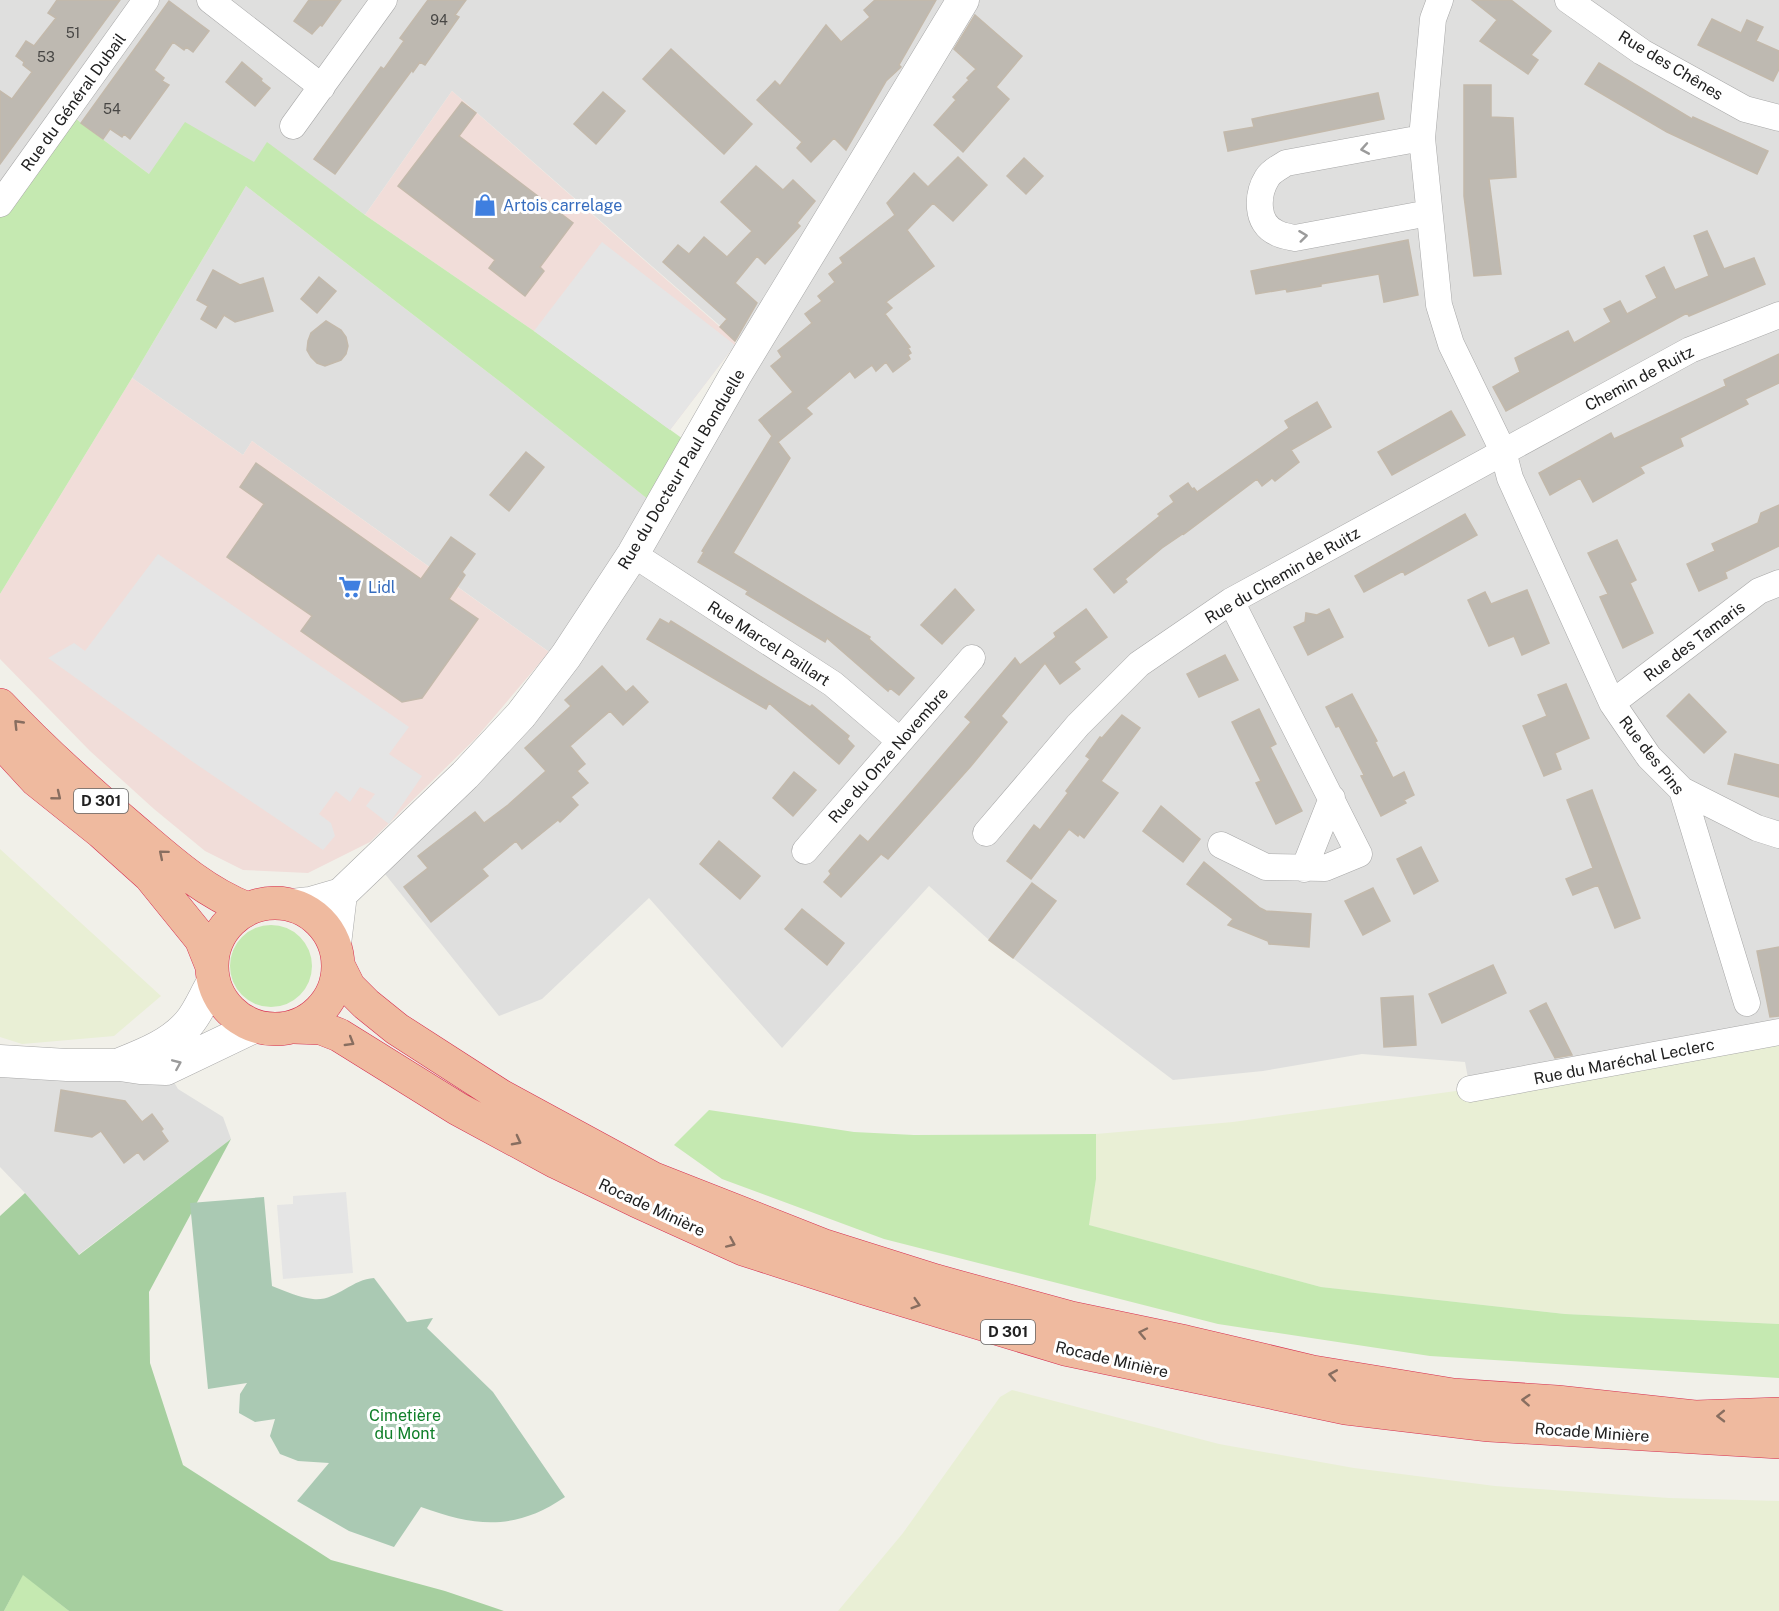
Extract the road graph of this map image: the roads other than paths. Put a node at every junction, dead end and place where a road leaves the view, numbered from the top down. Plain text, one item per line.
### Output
1 (146, 0) edge
2 (210, 0) edge
3 (384, 0) edge
4 (963, 0) edge
5 (1440, 0) edge
6 (1568, 0) edge
7 (322, 87) junction
8 (1779, 118) edge
9 (294, 126) dead end
10 (1422, 138) junction
11 (0, 204) edge
12 (1429, 213) junction
13 (1779, 315) edge
14 (1503, 451) junction
15 (633, 554) junction
16 (1779, 583) edge
17 (1232, 601) junction
18 (972, 658) dead end
19 (1612, 703) junction
20 (0, 705) edge
21 (0, 741) edge
22 (900, 741) junction
23 (1682, 790) junction
24 (1332, 798) junction
25 (986, 833) dead end
26 (1779, 835) edge
27 (1221, 845) dead end
28 (805, 852) dead end
29 (1304, 869) junction
30 (341, 894) junction
31 (292, 905) junction
32 (248, 909) junction
33 (337, 955) junction
34 (212, 973) junction
35 (1748, 1003) dead end
36 (254, 1027) junction
37 (294, 1027) junction
38 (1779, 1032) edge
39 (1, 1064) edge
40 (120, 1065) junction
41 (1470, 1089) dead end
42 (1779, 1414) edge
43 (1779, 1442) edge

1 - 11 street, Rue du Général Dubail
2 - 7 street
3 - 7 street
4 - 15 street, Rue du Docteur Paul Bonduelle
5 - 10 street, Rue des Pins
6 - 8 street, Rue des Chênes
7 - 9 street
10 - 12 street, Rue des Pins
10 -> 12 street
12 - 14 street, Rue des Pins
13 - 14 street, Chemin de Ruitz
14 - 17 street, Rue du Chemin de Ruitz
14 - 19 street, Rue des Pins
15 - 22 street, Rue Marcel Paillart
15 - 30 street, Rue du Docteur Paul Bonduelle
16 - 19 street, Rue des Tamaris
17 - 24 street
17 - 25 street, Rue du Chemin de Ruitz
18 - 22 street, Rue du Onze Novembre
19 - 23 street, Rue des Pins
32 -> 20 highway, D 301
21 -> 34 highway, D 301
22 - 28 street, Rue du Onze Novembre
23 - 26 street
23 - 35 street, Rue des Pins
24 - 29 street
24 - 29 street
27 - 29 street
30 - 31 street
30 - 33 street
31 - 32 highway
31 - 33 highway
32 - 34 highway
33 - 37 highway
42 -> 33 highway, Rocade Minière / D 301
34 - 36 highway
34 - 40 street
36 - 37 highway
40 -> 36 street
37 -> 43 highway, Rocade Minière / D 301
38 - 41 street, Rue du Maréchal Leclerc
39 - 40 street

